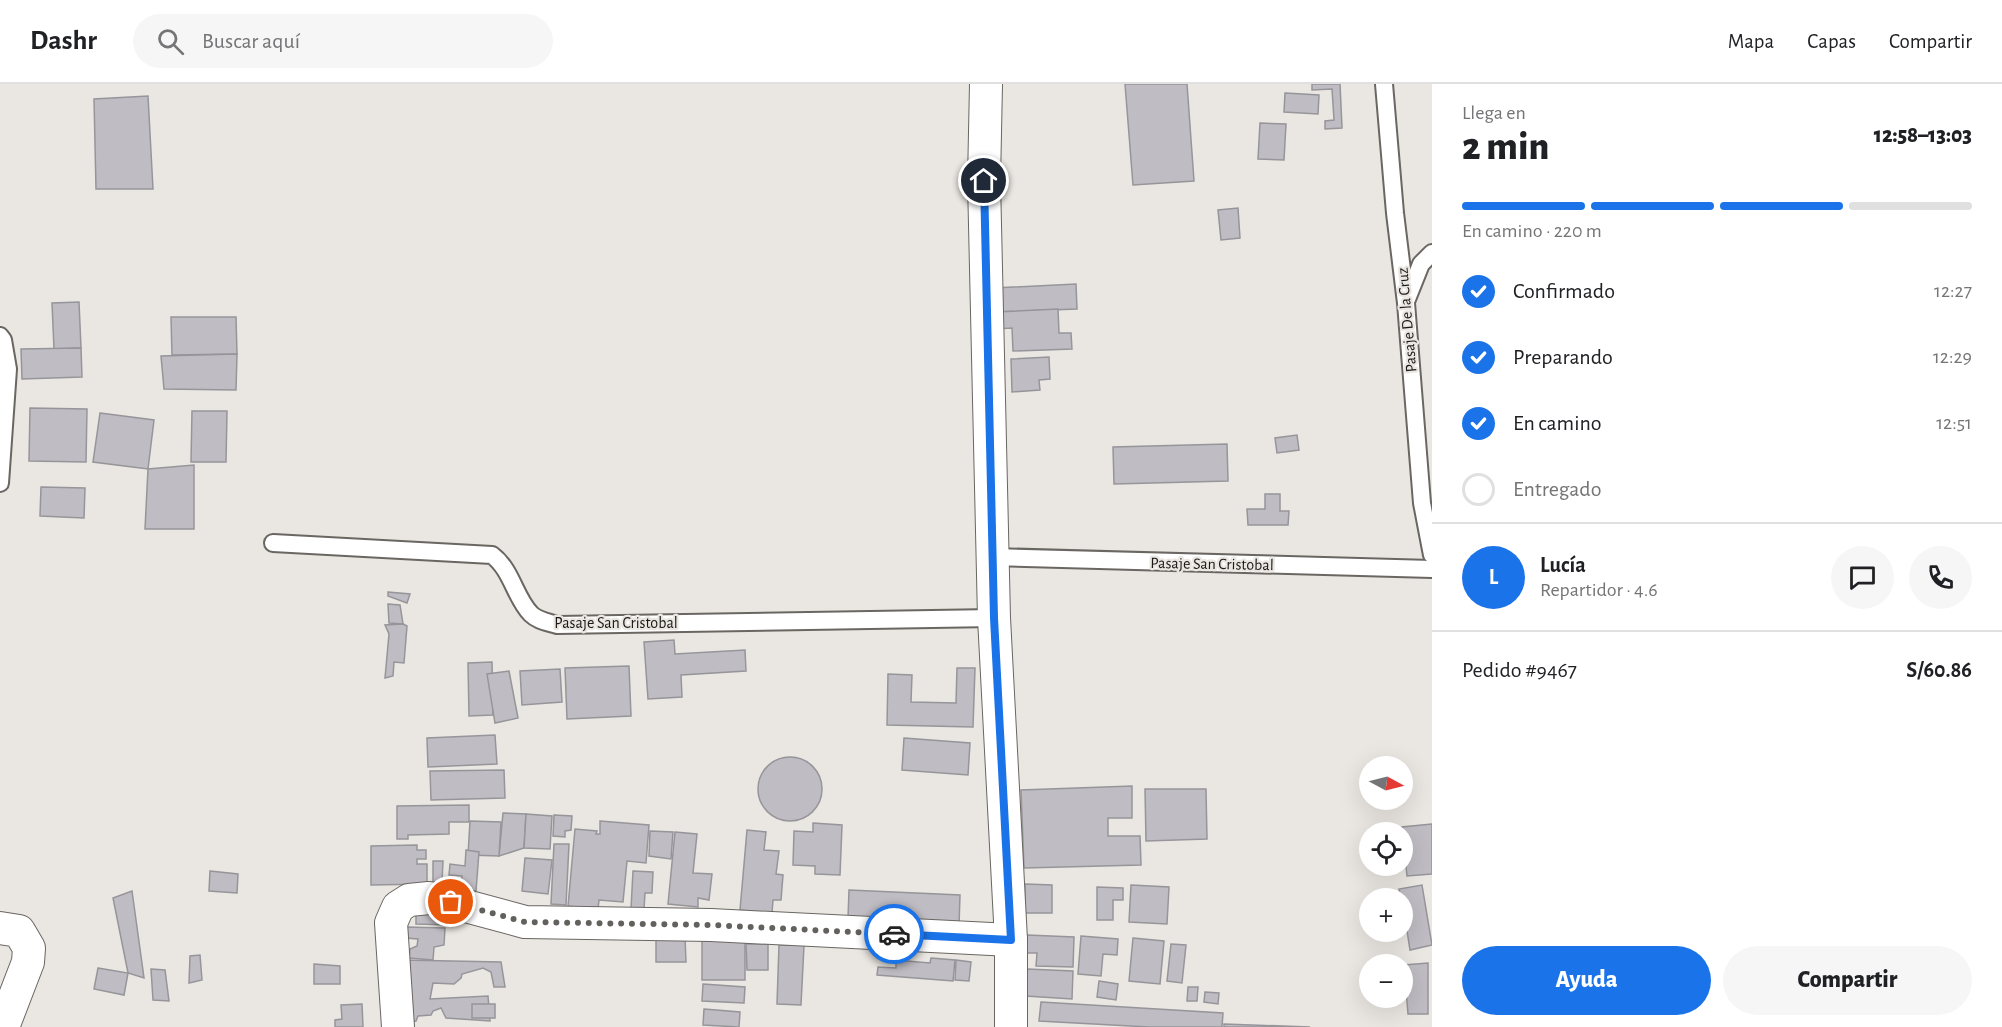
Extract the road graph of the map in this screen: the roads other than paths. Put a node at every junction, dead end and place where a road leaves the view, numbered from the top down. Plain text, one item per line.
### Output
1 (986, 84) edge
2 (1384, 84) edge
3 (1432, 253) edge
4 (1406, 303) junction
5 (0, 336) edge
6 (0, 483) edge
7 (273, 543) dead end
8 (1432, 555) edge
9 (993, 557) junction
10 (1432, 569) edge
11 (994, 618) junction
12 (0, 928) edge
13 (1011, 940) junction
14 (3, 1027) edge
15 (398, 1027) edge
16 (1011, 1027) edge

1 - 9 street
2 - 4 lane, Pasaje De la Cruz
3 - 4 lane
4 - 8 lane, Pasaje De la Cruz
5 - 6 lane
7 - 11 lane, Pasaje San Cristobal
9 - 10 lane, Pasaje San Cristobal
9 - 11 street
11 - 13 street
12 - 14 street
13 - 15 street
13 - 16 street

